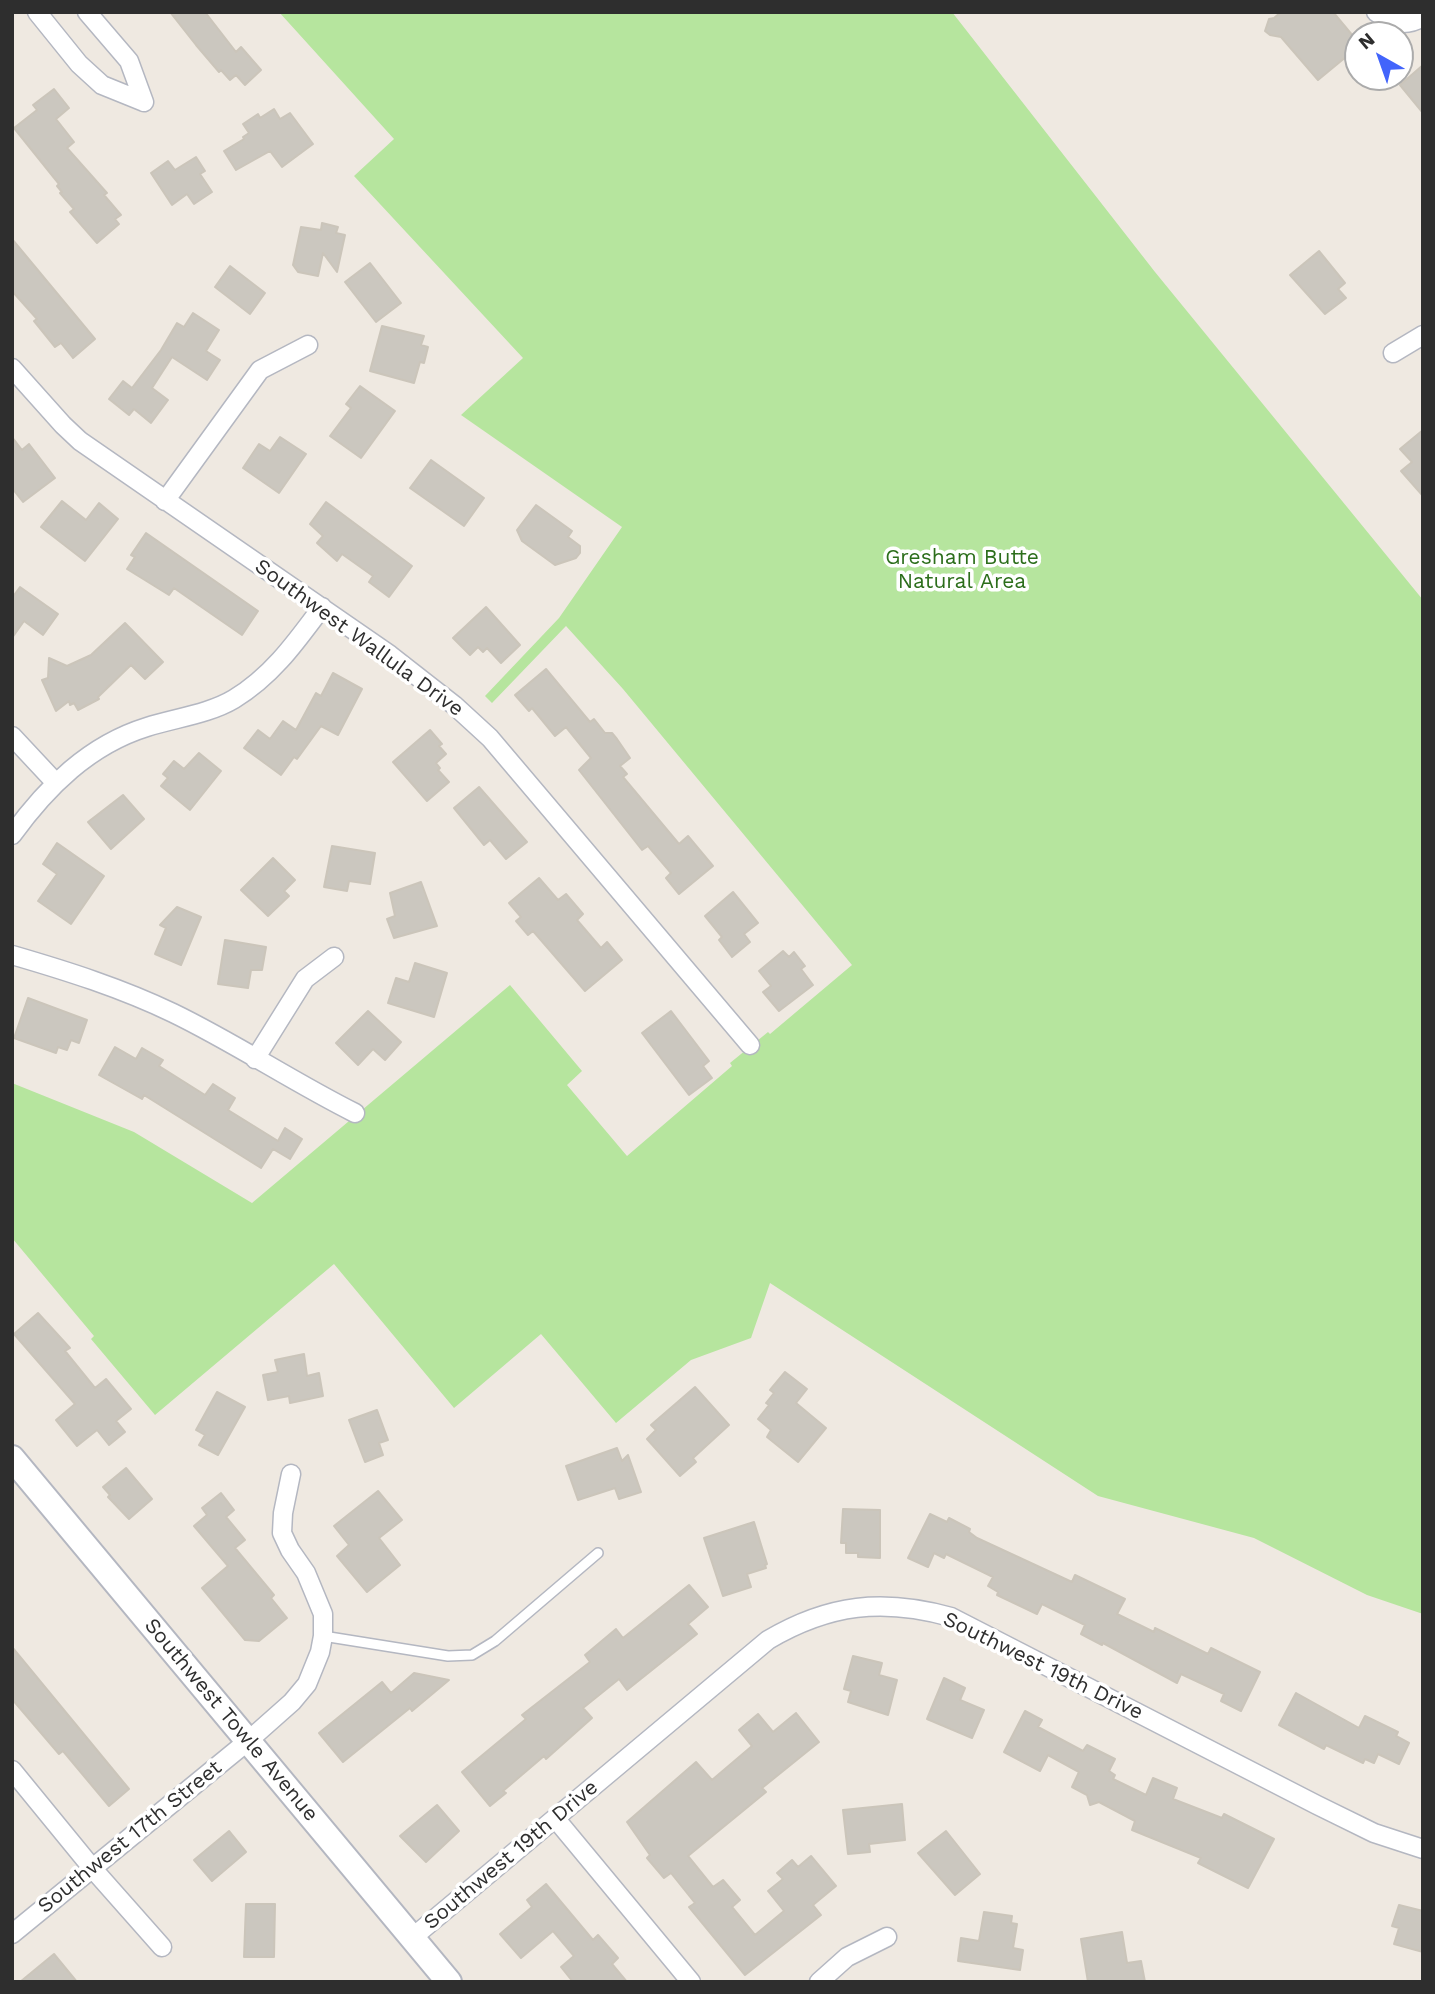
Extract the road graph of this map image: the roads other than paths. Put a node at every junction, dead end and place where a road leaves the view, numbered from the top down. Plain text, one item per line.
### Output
1 (37, 12) edge
2 (87, 12) edge
3 (1376, 12) edge
4 (1423, 17) edge
5 (1423, 335) edge
6 (308, 345) dead end
7 (1393, 353) dead end
8 (12, 369) edge
9 (165, 501) junction
10 (323, 607) junction
11 (12, 736) edge
12 (55, 782) junction
13 (12, 835) edge
14 (12, 955) edge
15 (334, 957) dead end
16 (750, 1045) dead end
17 (255, 1059) junction
18 (355, 1113) dead end
19 (12, 1458) edge
20 (290, 1474) dead end
21 (598, 1553) dead end
22 (323, 1636) junction
23 (248, 1741) junction
24 (12, 1770) edge
25 (555, 1818) junction
26 (1423, 1849) edge
27 (93, 1868) junction
28 (12, 1934) edge
29 (887, 1937) dead end
30 (412, 1938) junction
31 (162, 1947) dead end
32 (449, 1982) edge
33 (691, 1982) edge
34 (819, 1982) edge

1 - 2 street
3 - 4 street
5 - 7 street
6 - 9 street
8 - 9 street, Southwest Wallula Drive
9 - 10 street, Southwest Wallula Drive
10 - 12 street
10 - 16 street, Southwest Wallula Drive
11 - 12 street
12 - 13 street
14 - 17 street
15 - 17 street
17 - 18 street
19 - 23 main road, Southwest Towle Avenue
20 - 22 street
21 - 22 lane
22 - 23 street, Southwest 17th Street
23 - 27 street, Southwest 17th Street
23 - 30 main road, Southwest Towle Avenue
24 - 27 street
25 - 26 street, Southwest 19th Drive
25 - 30 street, Southwest 19th Drive
25 - 33 street
27 - 28 street, Southwest 17th Street
27 - 31 street
29 - 34 street
30 - 32 main road, Southwest Towle Avenue

